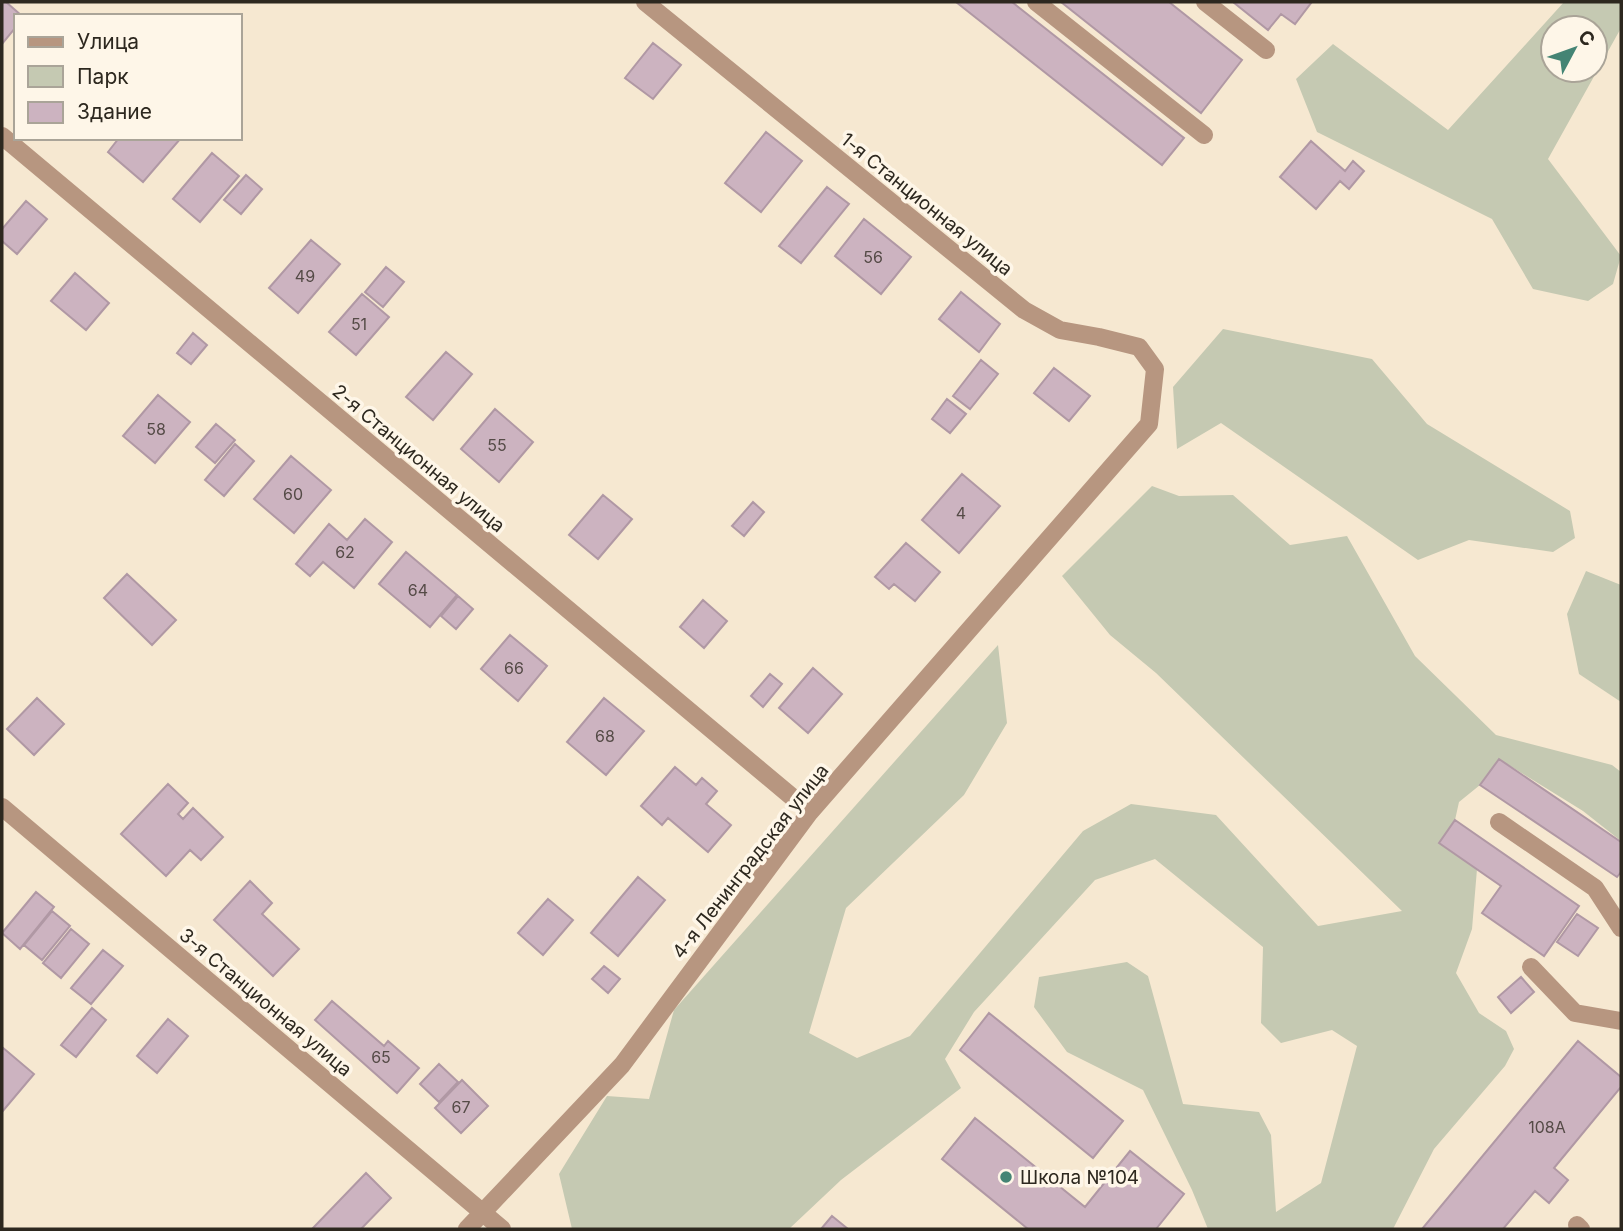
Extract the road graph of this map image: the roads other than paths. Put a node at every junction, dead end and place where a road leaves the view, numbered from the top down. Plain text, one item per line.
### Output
1 (645, 2) edge
2 (1036, 2) edge
3 (1205, 2) edge
4 (1266, 50) dead end
5 (1204, 135) dead end
6 (2, 136) edge
7 (1149, 424) joint
8 (2, 807) edge
9 (810, 812) junction
10 (1499, 822) dead end
11 (1621, 928) edge
12 (1531, 967) dead end
13 (1621, 1021) edge
14 (483, 1213) junction
15 (467, 1229) edge
16 (502, 1229) edge

1 - 7 street, 1-я Станционная улица
2 - 5 street
3 - 4 street
6 - 9 street, 2-я Станционная улица
7 - 9 street, 4-я Ленинградская улица
8 - 14 street, 3-я Станционная улица
9 - 14 street, 4-я Ленинградская улица
10 - 11 street
12 - 13 street
14 - 15 street, 4-я Ленинградская улица
14 - 16 street, 3-я Станционная улица

